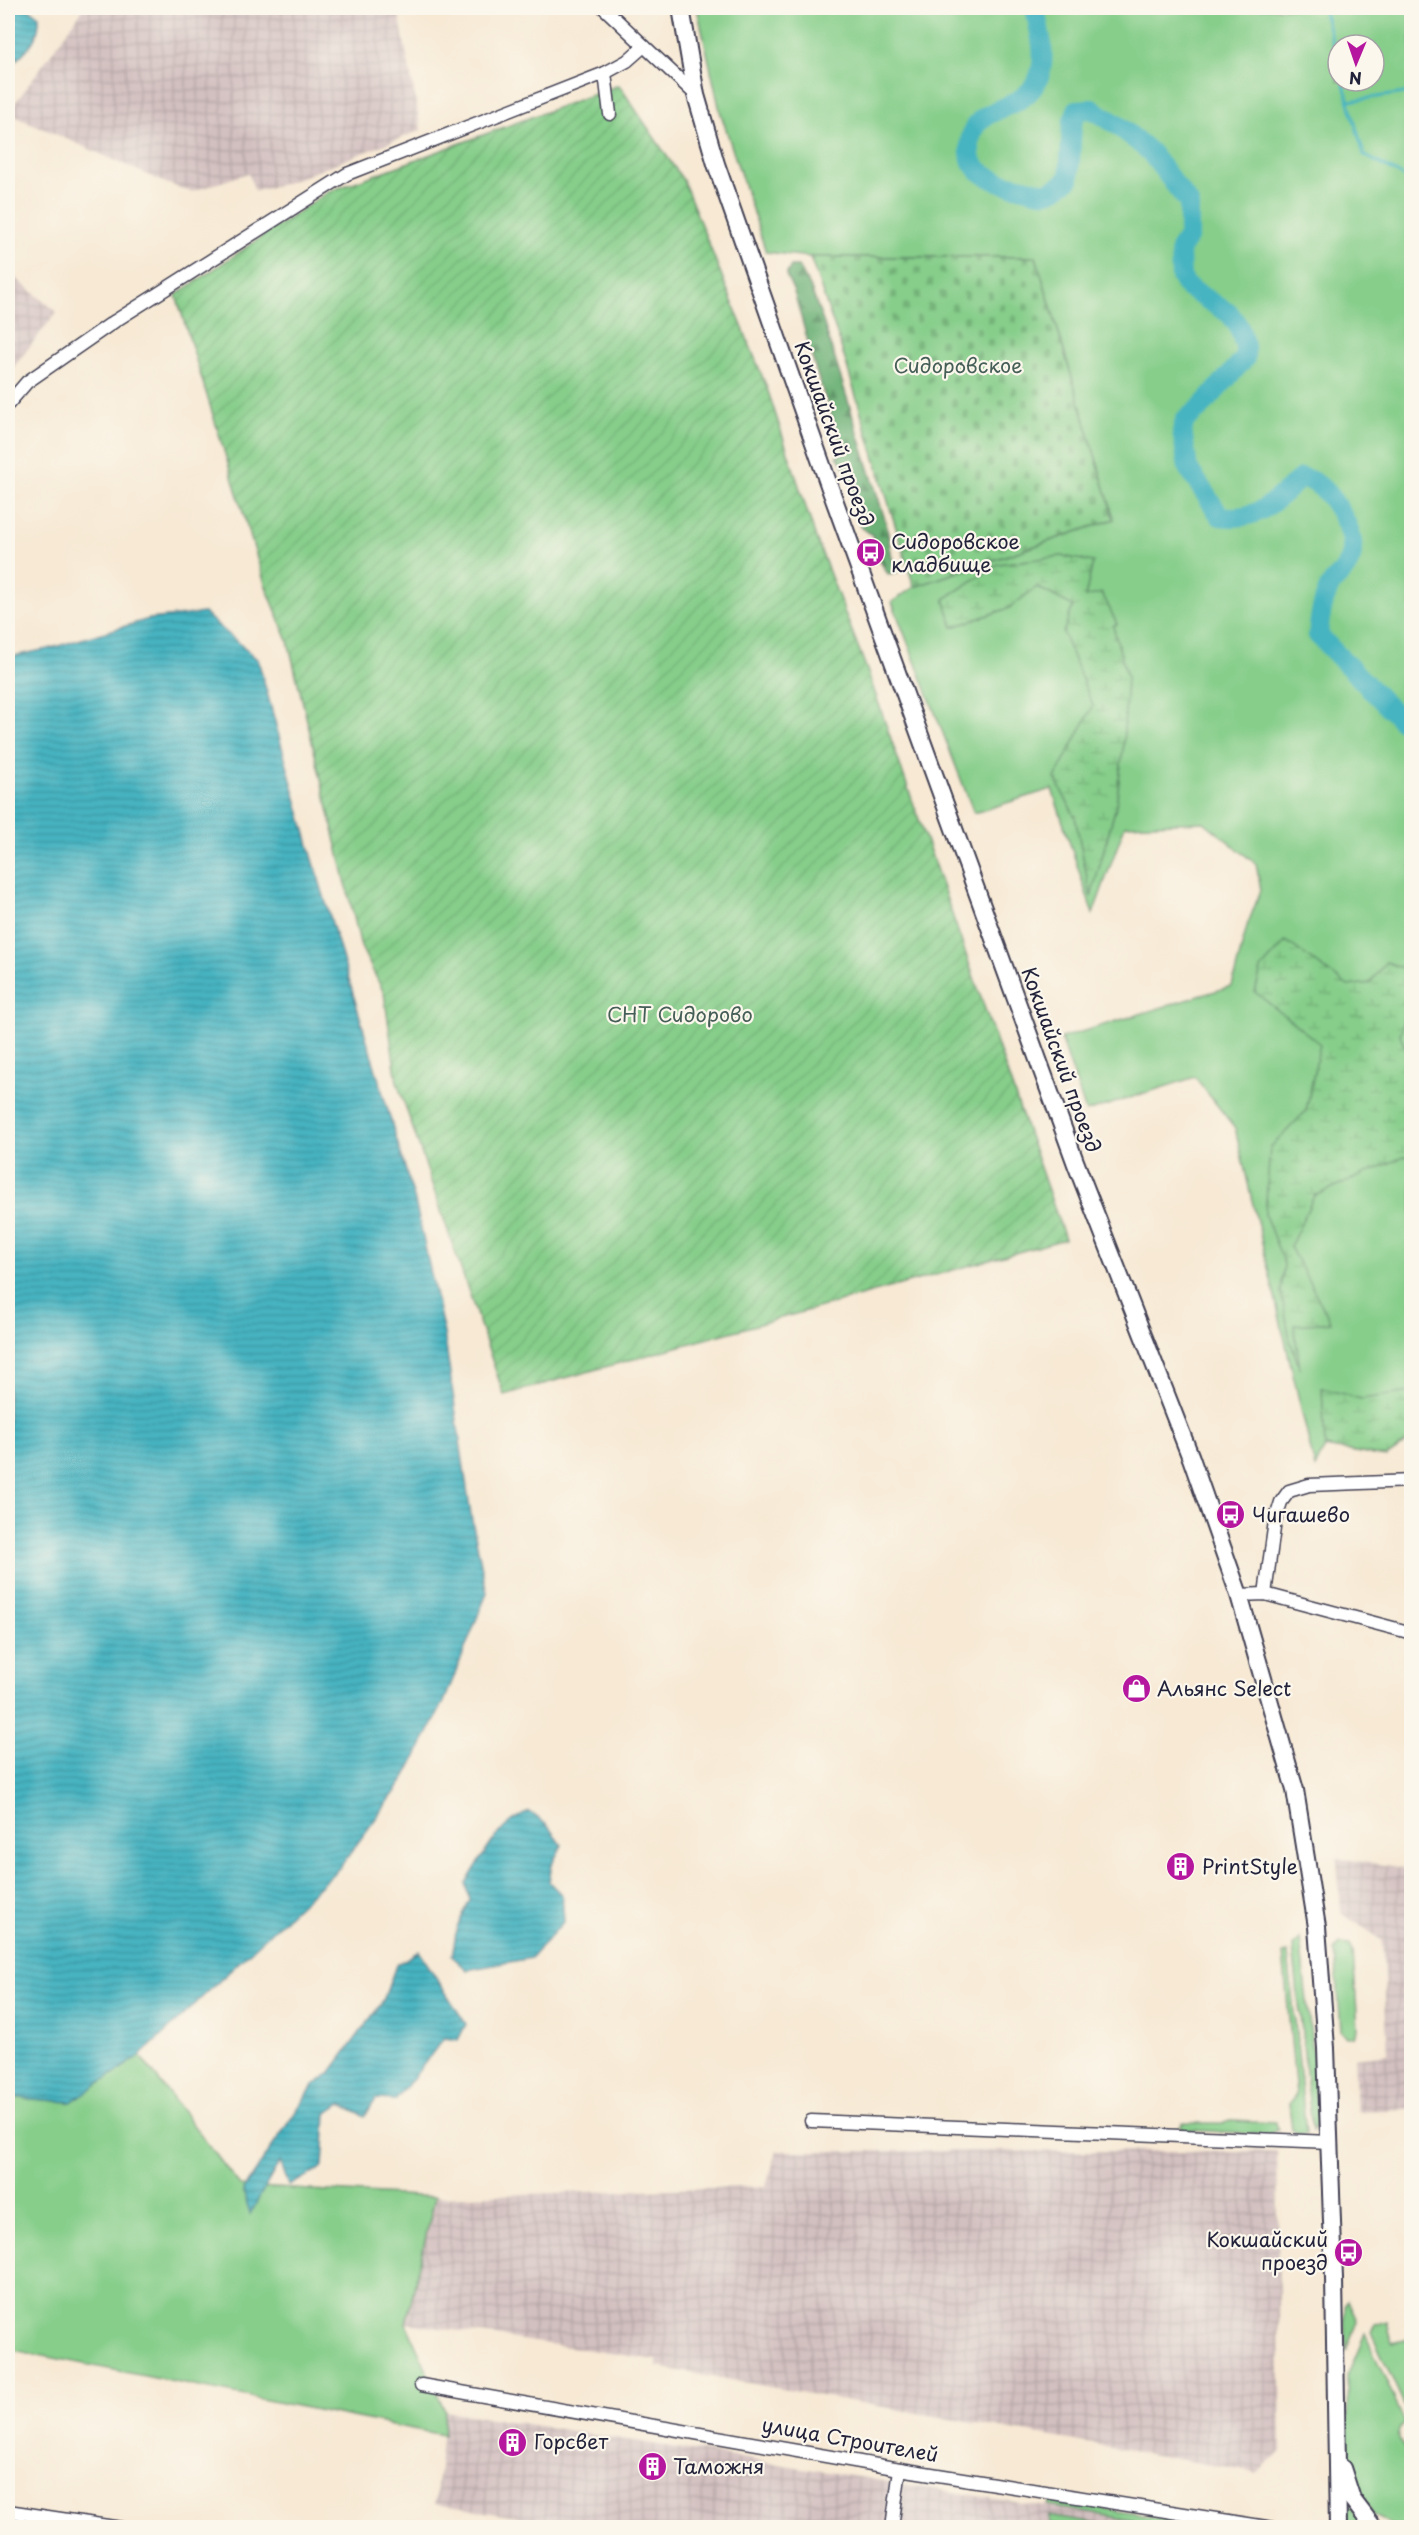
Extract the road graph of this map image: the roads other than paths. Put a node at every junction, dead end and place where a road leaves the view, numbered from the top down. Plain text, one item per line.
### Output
1 (604, 8) edge
2 (681, 8) edge
3 (644, 46) junction
4 (605, 73) junction
5 (696, 95) junction
6 (610, 114) dead end
7 (8, 404) edge
8 (1412, 1481) edge
9 (1264, 1594) junction
10 (1239, 1595) junction
11 (1412, 1633) edge
12 (811, 2121) dead end
13 (1330, 2142) junction
14 (422, 2385) dead end
15 (1336, 2447) junction
16 (900, 2469) junction
17 (8, 2511) edge
18 (121, 2528) edge
19 (892, 2528) edge
20 (1273, 2528) edge
21 (1338, 2528) edge
22 (1374, 2528) edge

1 - 3 street
2 - 5 main road, Кокшайский проезд
3 - 4 street
3 - 5 street
4 - 6 street
4 - 7 street
5 - 10 main road, Кокшайский проезд
8 - 9 street
9 - 10 street
9 - 11 street
10 - 13 main road, Кокшайский проезд
12 - 13 street
13 - 15 main road, Кокшайский проезд
14 - 16 street, улица Строителей
15 - 21 main road, Кокшайский проезд
15 - 22 main road
16 - 19 street
16 - 20 street, улица Строителей
17 - 18 street

